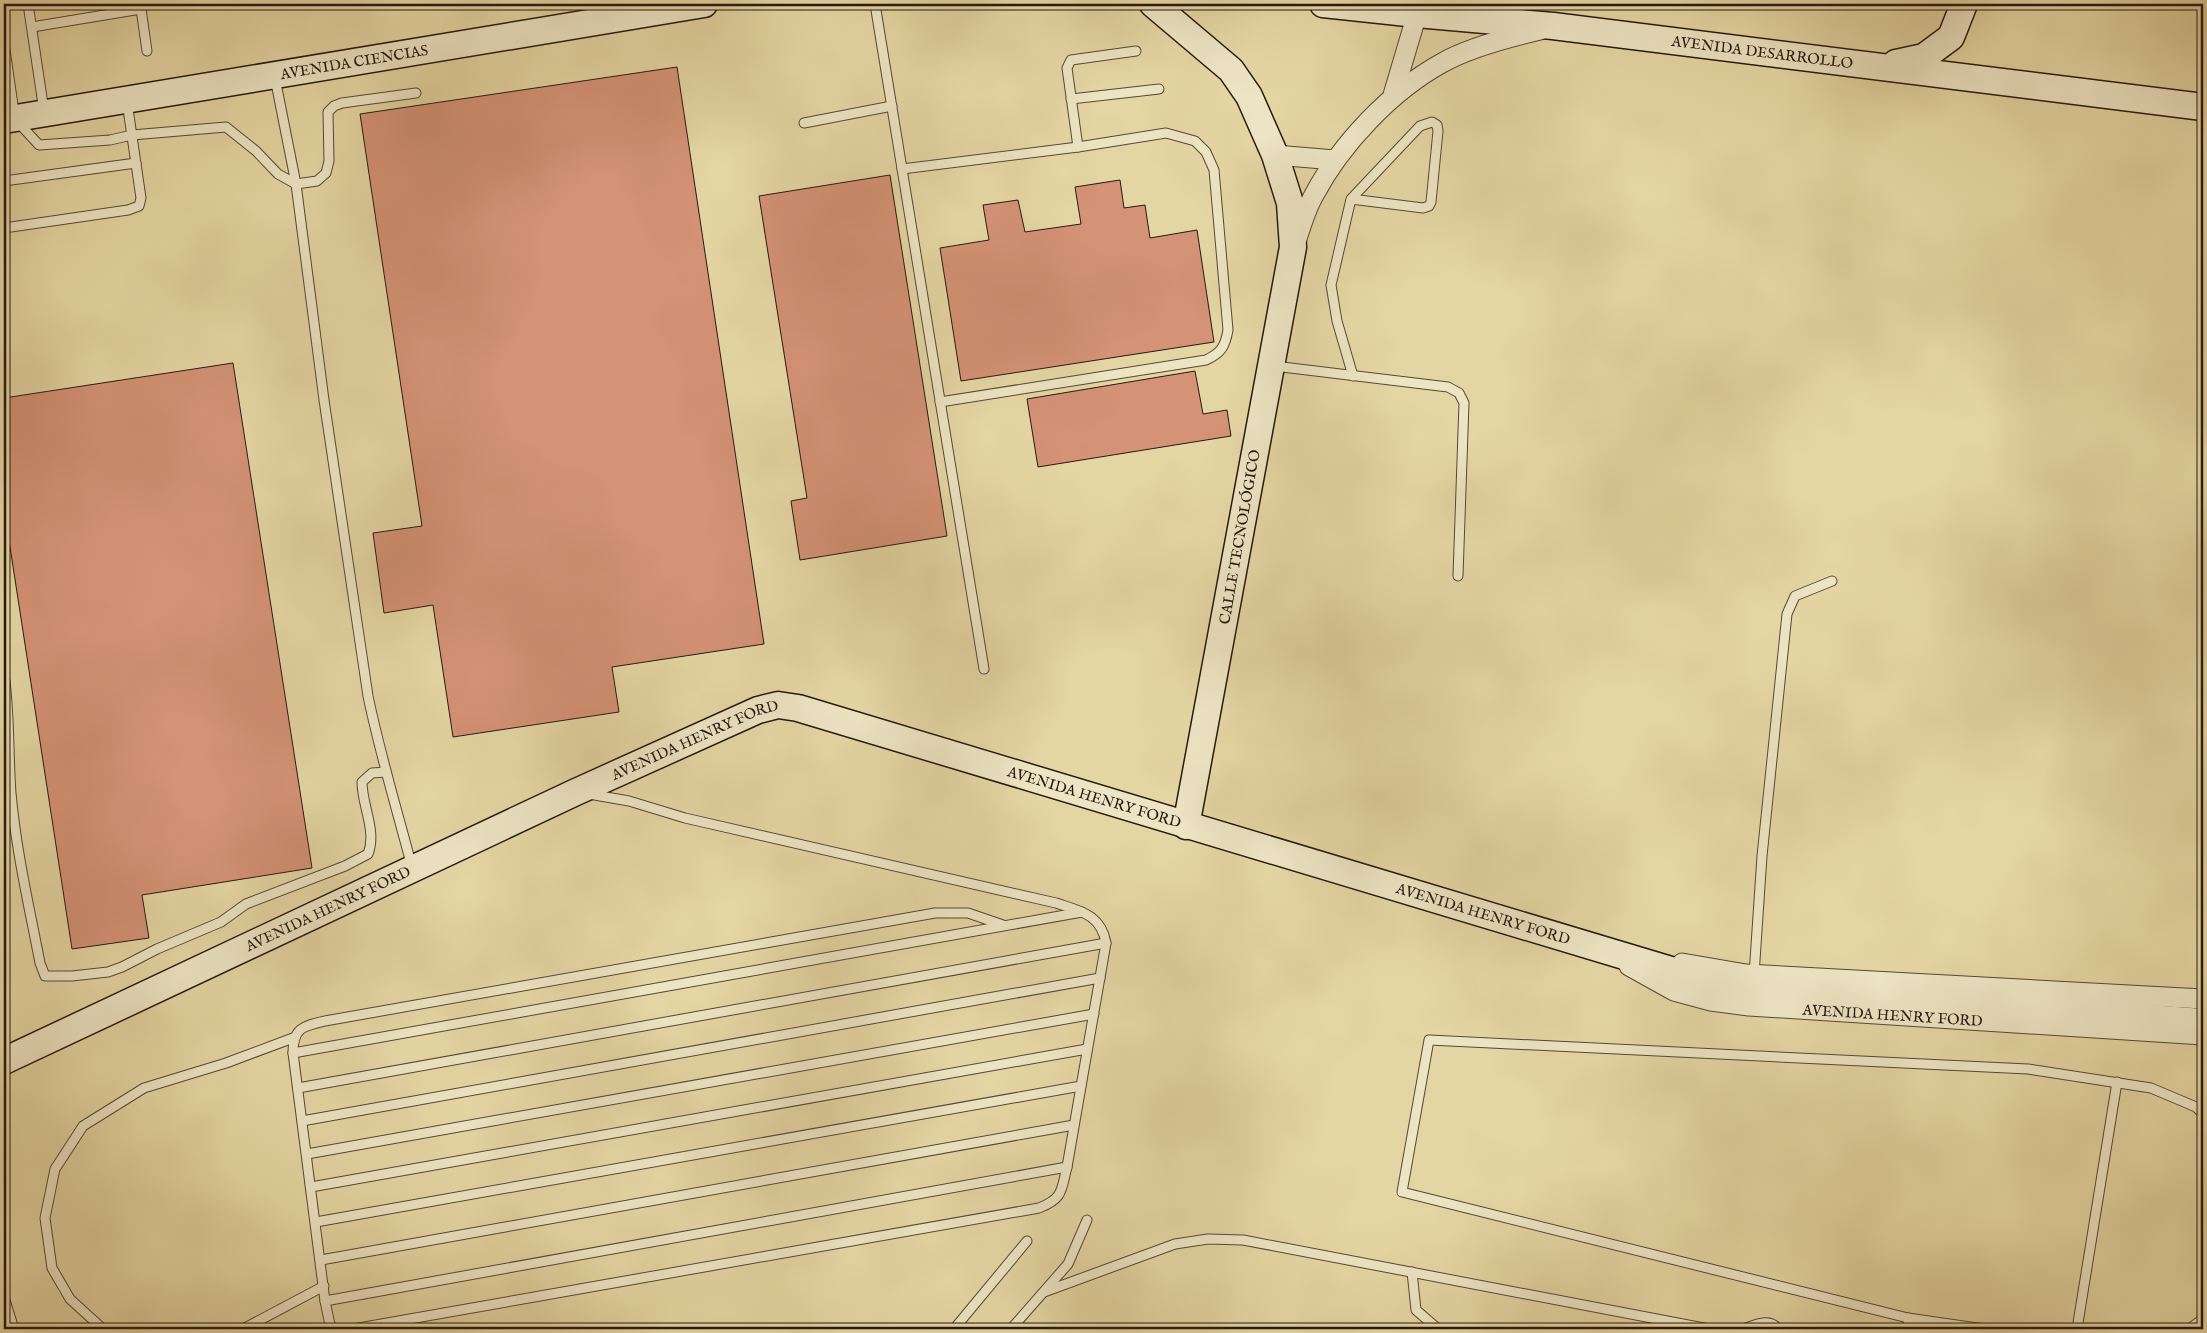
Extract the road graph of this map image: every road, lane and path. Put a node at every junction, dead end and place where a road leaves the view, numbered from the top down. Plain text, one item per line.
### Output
1 (28, 4) edge
2 (704, 4) edge
3 (875, 4) edge
4 (1153, 4) edge
5 (1323, 4) edge
6 (1964, 4) edge
7 (141, 6) edge
8 (1420, 9) edge
9 (1553, 26) junction
10 (32, 28) junction
11 (4, 43) edge
12 (147, 51) dead end
13 (1136, 51) dead end
14 (1880, 66) junction
15 (274, 75) junction
16 (1159, 89) dead end
17 (416, 93) dead end
18 (1393, 95) junction
19 (1072, 99) junction
20 (127, 100) junction
21 (892, 106) junction
22 (2203, 107) edge
23 (45, 114) junction
24 (10, 120) edge
25 (804, 123) dead end
26 (132, 135) junction
27 (1078, 147) junction
28 (1275, 155) junction
29 (1335, 160) junction
30 (136, 163) junction
31 (902, 169) junction
32 (4, 181) edge
33 (296, 184) junction
34 (1351, 199) junction
35 (4, 228) edge
36 (1293, 247) junction
37 (1272, 366) junction
38 (1354, 376) junction
39 (940, 402) junction
40 (1458, 576) dead end
41 (1832, 581) dead end
42 (984, 668) dead end
43 (4, 674) edge
44 (386, 772) junction
45 (576, 792) junction
46 (1186, 826) junction
47 (412, 870) junction
48 (1082, 912) junction
49 (1003, 925) junction
50 (1106, 943) junction
51 (1595, 947) junction
52 (1754, 975) junction
53 (1100, 978) junction
54 (2203, 999) edge
55 (1094, 1014) junction
56 (2203, 1022) edge
57 (2203, 1035) edge
58 (293, 1038) junction
59 (1087, 1050) junction
60 (293, 1053) junction
61 (4, 1062) edge
62 (2117, 1082) junction
63 (1081, 1086) junction
64 (298, 1088) junction
65 (2203, 1114) edge
66 (302, 1120) junction
67 (1074, 1126) junction
68 (307, 1154) junction
69 (1067, 1166) junction
70 (311, 1187) junction
71 (1088, 1220) dead end
72 (316, 1222) junction
73 (1027, 1241) dead end
74 (321, 1260) junction
75 (1412, 1272) junction
76 (324, 1286) junction
77 (1044, 1292) junction
78 (4, 1297) edge
79 (325, 1301) junction
80 (1908, 1318) junction
81 (2203, 1319) edge
82 (14, 1329) edge
83 (103, 1329) edge
84 (243, 1329) edge
85 (335, 1329) edge
86 (353, 1329) edge
87 (954, 1329) edge
88 (1011, 1329) edge
89 (1438, 1329) edge
90 (1709, 1329) edge
91 (1743, 1329) edge
92 (1778, 1329) edge
93 (1908, 1329) edge
94 (1984, 1329) edge
95 (2077, 1329) edge
96 (2189, 1329) edge

1 - 10 lane
2 - 15 street, AVENIDA CIENCIAS
3 - 21 lane
4 - 28 street, CALLE TECNOLÓGICO
5 - 8 street, AVENIDA DESARROLLO
6 - 14 street
7 - 10 lane
7 - 12 lane
8 - 9 street, AVENIDA DESARROLLO
8 - 18 street, CALLE TECNOLÓGICO
9 - 14 street, AVENIDA DESARROLLO
9 - 18 street, CALLE TECNOLÓGICO
10 - 23 lane
11 - 24 lane
13 - 19 lane
14 - 22 street, AVENIDA DESARROLLO
15 - 20 street, AVENIDA CIENCIAS
15 - 33 lane
16 - 19 lane
17 - 33 lane
18 - 29 street, CALLE TECNOLÓGICO
19 - 27 lane
20 - 23 street, AVENIDA CIENCIAS
20 - 26 lane
21 - 25 lane
21 - 31 lane
23 - 24 street, AVENIDA CIENCIAS
24 - 26 lane
26 - 30 lane
26 - 33 lane
27 - 31 lane
27 - 39 lane
28 - 29 street
28 - 36 street, CALLE TECNOLÓGICO
29 - 36 street, CALLE TECNOLÓGICO
30 - 32 lane
30 - 35 lane
31 - 39 lane
33 - 44 lane
34 - 34 lane
34 - 38 lane
36 - 37 street, CALLE TECNOLÓGICO
37 - 38 lane
37 - 46 street, CALLE TECNOLÓGICO
38 - 40 lane
39 - 42 lane
41 - 52 lane
43 - 44 lane
44 - 47 lane
45 - 46 street, AVENIDA HENRY FORD
45 - 47 street, AVENIDA HENRY FORD
45 - 48 lane
46 - 51 street, AVENIDA HENRY FORD
47 - 61 street, AVENIDA HENRY FORD
48 - 49 lane
48 - 50 lane
49 - 58 lane
49 - 60 lane
50 - 53 lane
50 - 64 lane
51 - 52 street, AVENIDA HENRY FORD
51 - 56 street, AVENIDA HENRY FORD
51 - 57 street, AVENIDA HENRY FORD
52 - 54 street, AVENIDA HENRY FORD
53 - 55 lane
53 - 66 lane
55 - 59 lane
55 - 68 lane
58 - 60 lane
58 - 83 lane
59 - 63 lane
59 - 70 lane
60 - 64 lane
62 - 65 lane
62 - 80 lane
62 - 95 lane
63 - 67 lane
63 - 72 lane
64 - 66 lane
66 - 68 lane
67 - 69 lane
67 - 74 lane
68 - 70 lane
69 - 79 lane
69 - 86 lane
70 - 72 lane
71 - 77 lane
72 - 74 lane
73 - 87 lane
74 - 76 lane
75 - 77 lane
75 - 89 lane
75 - 90 lane
76 - 79 lane
76 - 84 lane
77 - 88 lane
78 - 82 lane
79 - 85 lane
80 - 93 lane
80 - 94 lane
81 - 96 lane
91 - 92 lane

